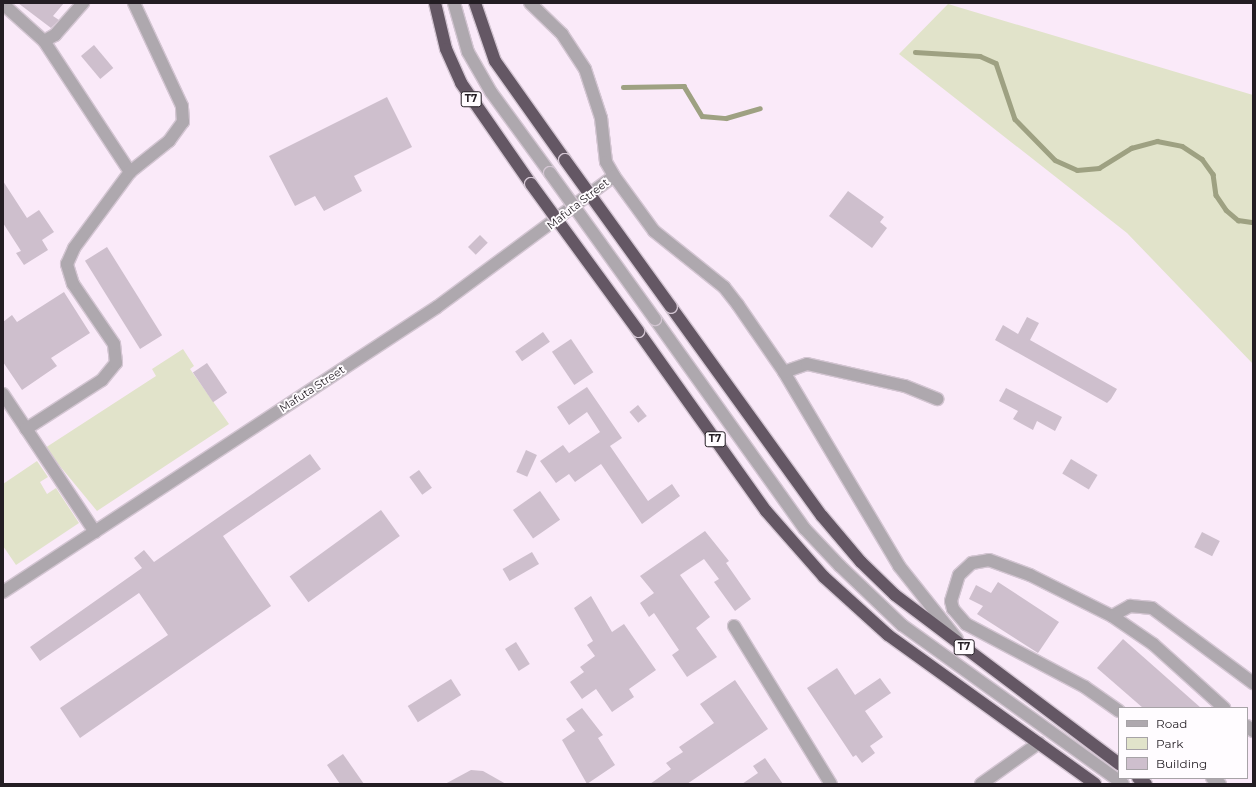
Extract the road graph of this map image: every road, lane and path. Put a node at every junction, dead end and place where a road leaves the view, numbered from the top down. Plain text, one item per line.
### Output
1 (83, 3) edge
2 (134, 3) edge
3 (434, 3) edge
4 (454, 3) edge
5 (475, 3) edge
6 (530, 3) edge
7 (3, 4) edge
8 (44, 41) junction
9 (130, 172) junction
10 (614, 176) junction
11 (784, 372) junction
12 (3, 394) edge
13 (937, 399) dead end
14 (26, 429) junction
15 (95, 532) junction
16 (3, 592) edge
17 (1112, 616) junction
18 (734, 626) dead end
19 (963, 647) junction
20 (1253, 683) edge
21 (1223, 707) edge
22 (1118, 710) edge
23 (1038, 743) junction
24 (1084, 756) junction
25 (1118, 763) edge
26 (831, 784) edge
27 (981, 784) edge
28 (1095, 784) edge
29 (1116, 784) edge
30 (1123, 784) edge

1 - 8 lane
2 - 9 lane
3 - 23 highway, T7, bridge
4 - 24 lane, bridge
5 - 19 highway, T7, bridge
6 - 10 lane
7 - 8 lane
8 - 9 lane
9 - 14 lane
10 - 11 lane
10 - 15 lane, Mafuta Street
11 - 13 lane
11 - 19 lane
12 - 14 lane
14 - 15 lane
15 - 16 lane, Mafuta Street
17 - 20 lane
17 - 21 lane
17 - 22 lane
18 - 26 lane
19 - 25 highway, T7
23 - 27 lane
23 - 28 highway, T7
24 - 29 lane
24 - 30 lane

